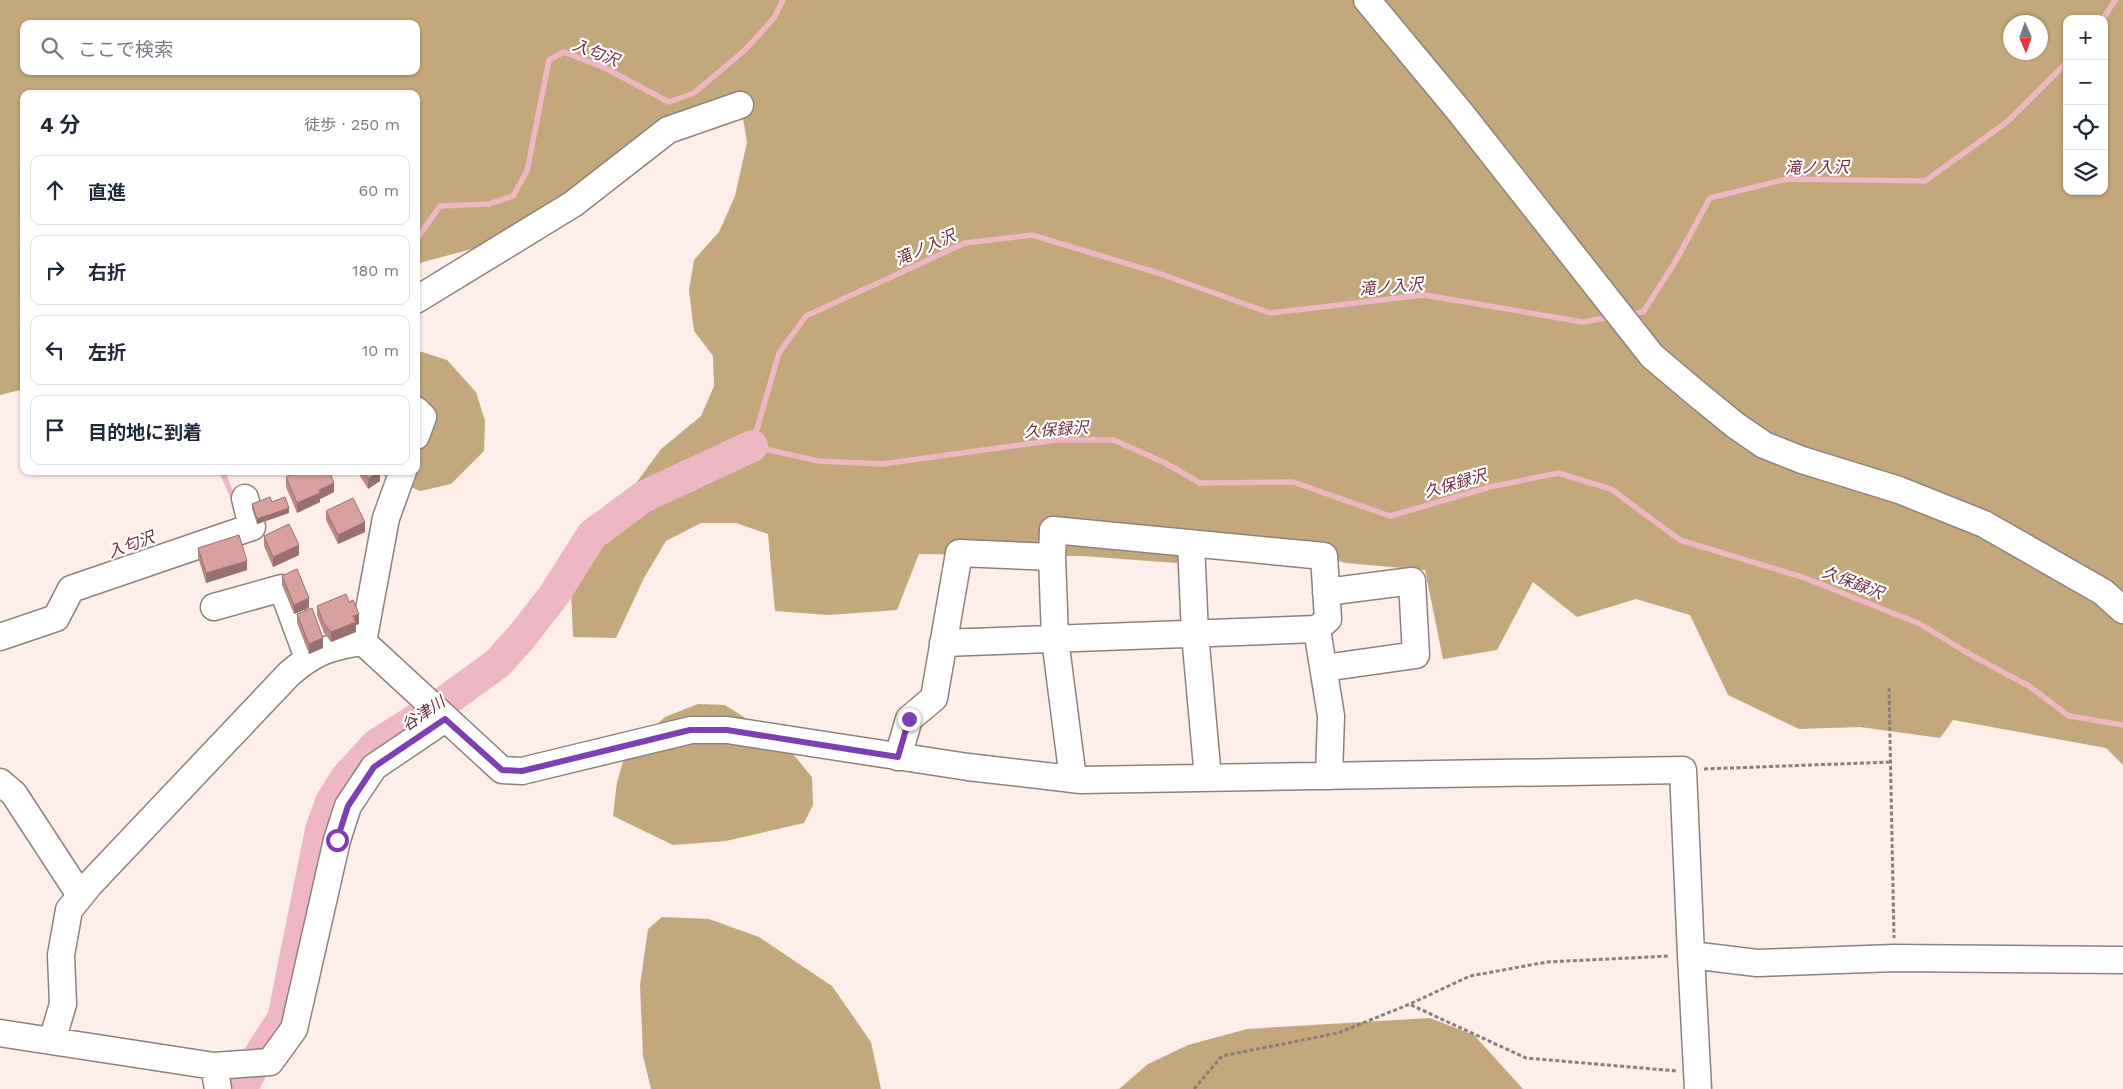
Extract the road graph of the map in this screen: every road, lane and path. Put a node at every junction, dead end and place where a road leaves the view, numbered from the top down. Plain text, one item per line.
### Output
1 (1367, 0) edge
2 (740, 104) dead end
3 (420, 298) edge
4 (420, 414) edge
5 (420, 425) edge
6 (402, 475) edge
7 (246, 498) dead end
8 (1190, 543) junction
9 (1052, 557) junction
10 (1326, 592) junction
11 (214, 607) dead end
12 (2123, 610) edge
13 (1318, 629) junction
14 (1195, 634) junction
15 (0, 638) edge
16 (1055, 639) junction
17 (363, 642) junction
18 (943, 643) junction
19 (308, 658) junction
20 (1324, 668) junction
21 (1889, 688) dead end
22 (445, 719) junction
23 (898, 757) junction
24 (1891, 762) junction
25 (1683, 770) junction
26 (1329, 776) junction
27 (1208, 778) junction
28 (1073, 779) junction
29 (0, 784) edge
30 (80, 895) junction
31 (1691, 955) junction
32 (1894, 958) junction
33 (2123, 960) edge
34 (1410, 1004) junction
35 (0, 1033) edge
36 (52, 1040) junction
37 (216, 1078) edge
38 (1698, 1081) edge
39 (1194, 1089) edge

1 - 12 street
2 - 3 street
4 - 5 street
6 - 17 street
7 - 15 street
8 - 9 street
8 - 10 street
8 - 14 street
9 - 16 street
9 - 18 street
10 - 13 street
10 - 20 street
11 - 19 street
13 - 14 street
13 - 20 street
14 - 16 street
14 - 27 street
16 - 18 street
16 - 28 street
17 - 19 street
17 - 22 street
18 - 23 street
19 - 30 street
20 - 26 street
21 - 24 path
22 - 23 street
22 - 37 street
23 - 28 street
24 - 25 path
24 - 32 path
25 - 26 street
25 - 31 street
26 - 27 street
27 - 28 street
29 - 30 street
30 - 36 street
31 - 32 street
31 - 34 path
31 - 38 street
32 - 33 street
34 - 38 path
34 - 39 path
35 - 36 street
36 - 37 street

